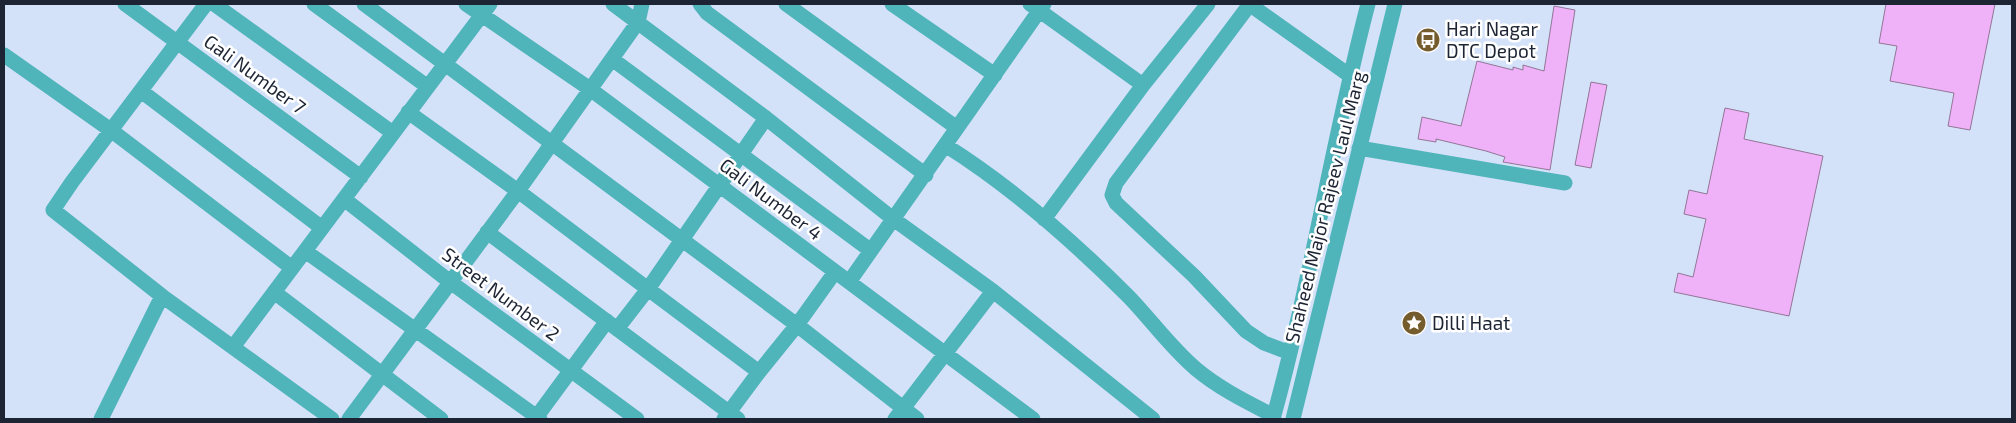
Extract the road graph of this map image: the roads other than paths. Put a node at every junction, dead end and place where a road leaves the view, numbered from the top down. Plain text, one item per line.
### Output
1 (125, 4) edge
2 (206, 4) edge
3 (214, 4) edge
4 (314, 4) edge
5 (364, 4) edge
6 (466, 4) edge
7 (613, 4) edge
8 (642, 4) edge
9 (700, 4) edge
10 (786, 4) edge
11 (892, 4) edge
12 (1208, 4) edge
13 (1250, 4) edge
14 (1368, 4) edge
15 (1395, 4) edge
16 (1038, 6) edge
17 (485, 9) edge
18 (638, 22) junction
19 (177, 41) junction
20 (4, 54) edge
21 (612, 59) junction
22 (445, 64) junction
23 (995, 74) junction
24 (1349, 75) junction
25 (1143, 85) junction
26 (428, 87) junction
27 (590, 89) junction
28 (141, 91) junction
29 (408, 112) junction
30 (766, 118) junction
31 (957, 128) junction
32 (112, 131) junction
33 (393, 133) junction
34 (552, 142) junction
35 (945, 145) junction
36 (1359, 148) junction
37 (740, 155) junction
38 (926, 175) junction
39 (361, 177) junction
40 (1565, 184) dead end
41 (719, 185) junction
42 (518, 191) junction
43 (344, 199) junction
44 (892, 218) junction
45 (1044, 219) junction
46 (322, 228) junction
47 (486, 232) junction
48 (682, 238) junction
49 (870, 250) junction
50 (305, 251) junction
51 (292, 268) junction
52 (835, 272) junction
53 (449, 281) junction
54 (849, 282) junction
55 (648, 289) junction
56 (993, 291) junction
57 (274, 292) junction
58 (162, 296) junction
59 (796, 324) junction
60 (612, 325) junction
61 (415, 329) junction
62 (233, 348) junction
63 (1290, 353) junction
64 (945, 354) junction
65 (571, 371) junction
66 (760, 372) junction
67 (382, 376) junction
68 (899, 414) edge
69 (730, 417) edge
70 (1274, 418) edge
71 (100, 419) edge
72 (332, 419) edge
73 (349, 419) edge
74 (441, 419) edge
75 (537, 419) edge
76 (637, 419) edge
77 (917, 419) edge
78 (1033, 419) edge
79 (1153, 419) edge
80 (1293, 419) edge

1 - 19 street, Gali Number 7
2 - 19 street
3 - 33 street
4 - 26 street
5 - 22 street
6 - 17 street, Gali Number 4
7 - 18 street
8 - 18 street
9 - 38 street
10 - 31 street
11 - 23 street
12 - 25 street
13 - 24 street
13 - 63 street
14 - 24 street, Shaheed Major Rajeev Laul Marg
15 - 36 street, Shaheed Major Rajeev Laul Marg
16 - 23 street
16 - 25 street
17 - 22 street
17 - 27 street, Gali Number 4
18 - 21 street
18 - 30 street
19 - 28 street
19 - 39 street, Gali Number 7
20 - 32 street
21 - 27 street
21 - 37 street
22 - 26 street
22 - 34 street
23 - 31 street
24 - 63 street, Shaheed Major Rajeev Laul Marg
25 - 45 street
26 - 29 street
27 - 34 street
27 - 41 street, Gali Number 4
28 - 32 street
28 - 46 street
29 - 33 street
29 - 42 street
30 - 37 street
30 - 44 street
31 - 35 street
32 - 51 street
32 - 58 street
33 - 39 street
34 - 42 street
34 - 48 street
35 - 38 street
35 - 45 street
36 - 40 street
36 - 80 street, Shaheed Major Rajeev Laul Marg
37 - 41 street
37 - 49 street
38 - 44 street
39 - 43 street
41 - 48 street
41 - 52 street, Gali Number 4
42 - 47 street
42 - 55 street
43 - 46 street
43 - 53 street, Street Number 2
44 - 49 street
44 - 56 street
45 - 70 street
46 - 50 street
47 - 53 street
47 - 60 street
48 - 55 street
48 - 59 street
49 - 54 street
50 - 51 street
50 - 61 street
51 - 57 street
52 - 54 street, Gali Number 4
52 - 59 street
53 - 61 street
53 - 65 street, Street Number 2
54 - 64 street, Gali Number 4
55 - 60 street
55 - 66 street
56 - 64 street
56 - 79 street
57 - 62 street
57 - 67 street
58 - 62 street
58 - 71 street
59 - 66 street
59 - 68 street
60 - 65 street
60 - 69 street
61 - 67 street
61 - 75 street
62 - 72 street
63 - 70 street, Shaheed Major Rajeev Laul Marg
64 - 68 street
64 - 78 street, Gali Number 4
65 - 75 street
65 - 76 street, Street Number 2
66 - 69 street
67 - 73 street
67 - 74 street
68 - 77 street

